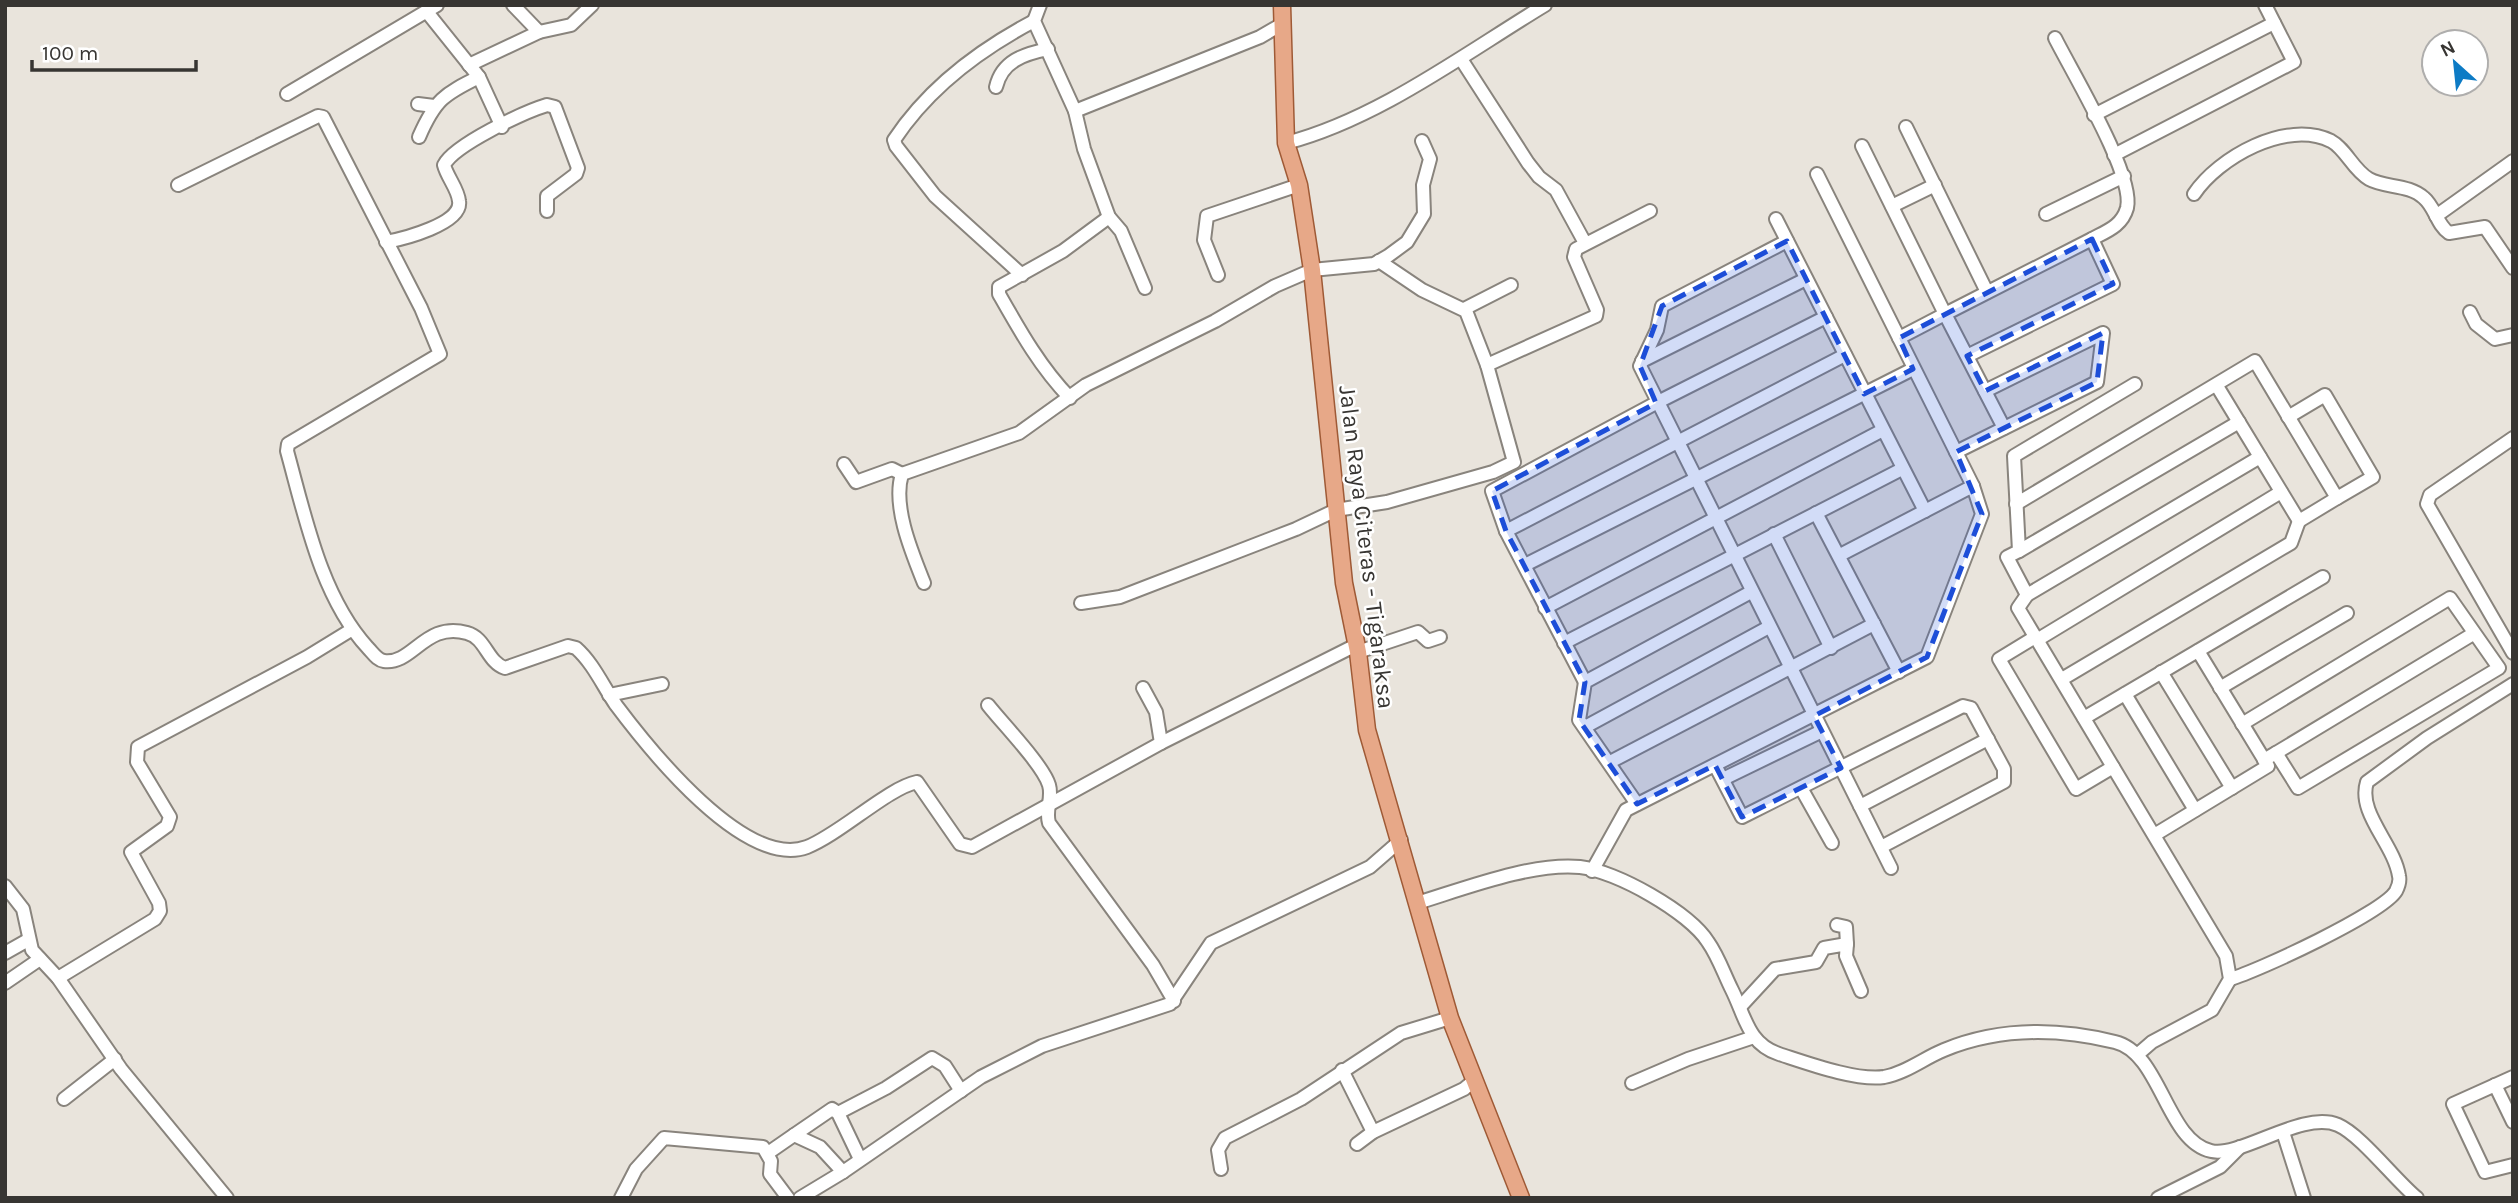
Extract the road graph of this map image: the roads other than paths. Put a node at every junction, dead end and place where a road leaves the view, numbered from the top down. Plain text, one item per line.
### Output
1 (513, 5) edge
2 (592, 5) edge
3 (1040, 5) edge
4 (1282, 5) edge
5 (1545, 5) edge
6 (2264, 5) edge
7 (432, 9) edge
8 (1034, 21) junction
9 (1284, 23) junction
10 (2274, 23) junction
11 (539, 32) junction
12 (2055, 38) dead end
13 (1048, 49) junction
14 (1461, 59) junction
15 (469, 65) junction
16 (479, 77) junction
17 (996, 87) dead end
18 (287, 94) dead end
19 (418, 104) dead end
20 (434, 106) junction
21 (1075, 111) junction
22 (2094, 115) junction
23 (502, 127) junction
24 (1906, 127) dead end
25 (419, 136) dead end
26 (1422, 141) dead end
27 (1286, 143) junction
28 (1862, 146) dead end
29 (2114, 155) junction
30 (2513, 161) edge
31 (1817, 174) dead end
32 (2124, 176) junction
33 (178, 185) dead end
34 (1299, 185) junction
35 (1935, 185) junction
36 (2194, 194) dead end
37 (1892, 206) junction
38 (547, 211) dead end
39 (1650, 211) dead end
40 (2046, 214) dead end
41 (2436, 216) junction
42 (1109, 217) junction
43 (1776, 219) dead end
44 (2092, 239) junction
45 (1787, 241) junction
46 (386, 242) junction
47 (1585, 243) junction
48 (1379, 261) junction
49 (2513, 268) edge
50 (1312, 270) junction
51 (1022, 275) junction
52 (1219, 275) dead end
53 (1806, 279) junction
54 (1511, 285) dead end
55 (1145, 288) dead end
56 (1987, 292) junction
57 (1464, 309) junction
58 (2470, 312) dead end
59 (1945, 314) junction
60 (1826, 317) junction
61 (2513, 335) edge
62 (1899, 338) junction
63 (1845, 355) junction
64 (1966, 356) junction
65 (1642, 361) junction
66 (1487, 365) junction
67 (1913, 369) junction
68 (2135, 384) dead end
69 (2217, 386) junction
70 (1986, 391) junction
71 (1864, 394) junction
72 (1070, 398) junction
73 (1656, 402) junction
74 (2288, 417) junction
75 (2239, 422) junction
76 (2004, 428) junction
77 (1883, 430) junction
78 (2513, 438) edge
79 (1675, 440) junction
80 (1956, 452) junction
81 (2260, 457) junction
82 (844, 464) dead end
83 (1902, 469) junction
84 (902, 474) junction
85 (1695, 479) junction
86 (1973, 486) junction
87 (2281, 492) junction
88 (2337, 498) junction
89 (2016, 504) junction
90 (1336, 510) junction
91 (1925, 511) junction
92 (1816, 513) junction
93 (1714, 518) junction
94 (2299, 522) junction
95 (1506, 531) junction
96 (1774, 534) junction
97 (2018, 551) junction
98 (1733, 554) junction
99 (1840, 555) junction
100 (1525, 565) junction
101 (2323, 577) dead end
102 (924, 583) dead end
103 (1751, 592) junction
104 (2027, 595) junction
105 (1081, 603) dead end
106 (1545, 608) junction
107 (2347, 613) dead end
108 (1874, 624) junction
109 (1769, 627) junction
110 (351, 630) junction
111 (2473, 634) junction
112 (1440, 637) dead end
113 (2036, 638) junction
114 (1564, 643) junction
115 (1831, 648) junction
116 (1357, 649) junction
117 (2198, 651) junction
118 (2513, 653) edge
119 (1791, 670) junction
120 (2161, 672) junction
121 (1899, 673) junction
122 (2062, 679) junction
123 (1585, 682) junction
124 (662, 684) dead end
125 (2513, 684) edge
126 (1143, 688) dead end
127 (2220, 688) junction
128 (2125, 694) junction
129 (609, 695) junction
130 (988, 705) dead end
131 (1814, 716) junction
132 (2084, 718) junction
133 (2242, 724) junction
134 (1585, 727) junction
135 (1822, 731) junction
136 (1987, 739) junction
137 (1161, 743) junction
138 (2276, 753) junction
139 (2264, 760) junction
140 (1610, 762) junction
141 (1715, 765) junction
142 (2113, 767) junction
143 (1840, 768) junction
144 (1723, 779) junction
145 (1801, 788) junction
146 (2232, 788) junction
147 (1637, 804) junction
148 (1860, 806) junction
149 (1048, 807) junction
150 (2195, 810) junction
151 (2155, 834) junction
152 (1401, 841) junction
153 (1832, 843) dead end
154 (1881, 847) junction
155 (1891, 868) dead end
156 (1592, 870) junction
157 (5, 886) edge
158 (1417, 903) junction
159 (1837, 925) dead end
160 (28, 940) junction
161 (1847, 944) junction
162 (5, 953) edge
163 (40, 959) junction
164 (58, 978) junction
165 (2230, 979) junction
166 (5, 983) edge
167 (1861, 991) dead end
168 (1174, 1001) junction
169 (1740, 1007) junction
170 (1450, 1018) junction
171 (1751, 1038) junction
172 (2137, 1055) junction
173 (114, 1059) junction
174 (1342, 1070) junction
175 (2513, 1077) edge
176 (1475, 1080) junction
177 (1632, 1083) dead end
178 (2495, 1085) junction
179 (961, 1091) junction
180 (64, 1099) dead end
181 (838, 1112) junction
182 (2513, 1122) edge
183 (1373, 1132) junction
184 (2283, 1132) junction
185 (794, 1135) junction
186 (1357, 1143) dead end
187 (2243, 1144) junction
188 (768, 1153) junction
189 (860, 1159) junction
190 (2513, 1165) edge
191 (1221, 1169) dead end
192 (842, 1172) junction
193 (227, 1198) edge
194 (621, 1198) edge
195 (788, 1198) edge
196 (800, 1198) edge
197 (1521, 1198) edge
198 (2158, 1198) edge
199 (2304, 1198) edge
200 (2417, 1198) edge

1 - 11 street
2 - 11 street
3 - 8 street
4 - 9 main road, Jalan Raya Citeras - Tigaraksa
5 - 14 street
6 - 10 street
7 - 15 street
7 - 18 street
8 - 13 street
8 - 51 street
9 - 21 street
9 - 27 main road, Jalan Raya Citeras - Tigaraksa
10 - 22 street
10 - 29 street
11 - 15 street
12 - 22 street
13 - 17 street
13 - 21 street
14 - 27 street
14 - 47 street
15 - 16 street
16 - 20 street
16 - 23 street
19 - 20 street
20 - 25 street
21 - 42 street
22 - 29 street
23 - 38 street
23 - 46 street
24 - 35 street
26 - 48 street
27 - 34 main road, Jalan Raya Citeras - Tigaraksa
28 - 37 street
29 - 32 street
30 - 41 street
31 - 62 street
32 - 40 street
32 - 44 street
33 - 46 street
34 - 50 main road, Jalan Raya Citeras - Tigaraksa
34 - 52 street
35 - 37 street
35 - 56 street
36 - 41 street
37 - 59 street
39 - 47 street
41 - 49 street
42 - 51 street
42 - 55 street
43 - 45 street
44 - 56 street
44 - 64 street
45 - 53 street
45 - 65 street
46 - 110 street
47 - 66 street
48 - 50 street
48 - 57 street
50 - 72 street
50 - 90 main road, Jalan Raya Citeras - Tigaraksa
51 - 72 street
53 - 60 street
53 - 65 street
54 - 57 street
56 - 59 street
57 - 66 street
58 - 61 street
59 - 62 street
59 - 64 street
60 - 63 street
60 - 73 street
62 - 67 street
63 - 71 street
63 - 79 street
64 - 70 street
65 - 73 street
66 - 90 street
67 - 71 street
67 - 80 street
68 - 89 street
69 - 74 street
69 - 75 street
69 - 89 street
70 - 76 street
70 - 76 street
71 - 77 street
71 - 85 street
72 - 84 street
73 - 79 street
73 - 95 street
74 - 88 street
74 - 88 street
75 - 81 street
75 - 97 street
76 - 80 street
77 - 83 street
77 - 93 street
78 - 118 street
79 - 85 street
79 - 95 street
80 - 86 street
81 - 87 street
81 - 104 street
82 - 84 street
83 - 91 street
83 - 92 street
84 - 102 street
85 - 93 street
85 - 100 street
86 - 91 street
86 - 121 street
87 - 94 street
87 - 113 street
88 - 94 street
89 - 97 street
90 - 105 street
90 - 116 main road, Jalan Raya Citeras - Tigaraksa
91 - 99 street
92 - 96 street
92 - 99 street
93 - 98 street
93 - 106 street
94 - 122 street
95 - 100 street
96 - 98 street
96 - 115 street
97 - 104 street
98 - 103 street
98 - 114 street
99 - 108 street
100 - 106 street
101 - 117 street
103 - 109 street
103 - 123 street
104 - 113 street
106 - 114 street
107 - 127 street
108 - 115 street
108 - 121 street
109 - 119 street
109 - 134 street
110 - 129 street
110 - 164 street
111 - 133 street
111 - 138 street
111 - 138 street
112 - 116 street
113 - 122 street
113 - 142 street
114 - 123 street
115 - 119 street
116 - 137 street
116 - 152 main road, Jalan Raya Citeras - Tigaraksa
117 - 120 street
117 - 127 street
119 - 131 street
119 - 140 street
120 - 128 street
120 - 146 street
121 - 131 street
122 - 132 street
123 - 134 street
124 - 129 street
125 - 165 street
126 - 137 street
127 - 133 street
128 - 132 street
128 - 150 street
129 - 149 street
130 - 149 street
131 - 135 street
131 - 141 street
132 - 142 street
133 - 139 street
134 - 140 street
135 - 143 street
135 - 144 street
136 - 143 street
136 - 148 street
136 - 154 street
137 - 149 street
138 - 139 street
139 - 146 street
140 - 147 street
141 - 144 street
141 - 147 street
142 - 151 street
143 - 145 street
143 - 148 street
144 - 145 street
145 - 153 street
146 - 150 street
147 - 156 street
148 - 154 street
149 - 168 street
150 - 151 street
151 - 165 street
152 - 158 main road, Jalan Raya Citeras - Tigaraksa
152 - 168 street
154 - 155 street
156 - 158 street
156 - 169 street
157 - 160 street
158 - 170 main road, Jalan Raya Citeras - Tigaraksa
159 - 161 street
160 - 162 street
160 - 163 street
161 - 167 street
161 - 169 street
163 - 164 street
163 - 166 street
164 - 173 street
165 - 172 street
168 - 179 street
169 - 171 street
170 - 174 street
170 - 176 main road, Jalan Raya Citeras - Tigaraksa
171 - 172 street
171 - 177 street
172 - 187 street
173 - 180 street
173 - 193 street
174 - 183 street
174 - 191 street
175 - 178 street
176 - 183 street
176 - 197 main road, Jalan Raya Citeras - Tigaraksa
178 - 182 street
178 - 190 street
179 - 181 street
179 - 189 street
181 - 185 street
181 - 189 street
183 - 186 street
184 - 187 street
184 - 199 street
184 - 200 street
185 - 188 street
185 - 192 street
187 - 198 street
188 - 194 street
188 - 195 street
189 - 192 street
192 - 196 street

